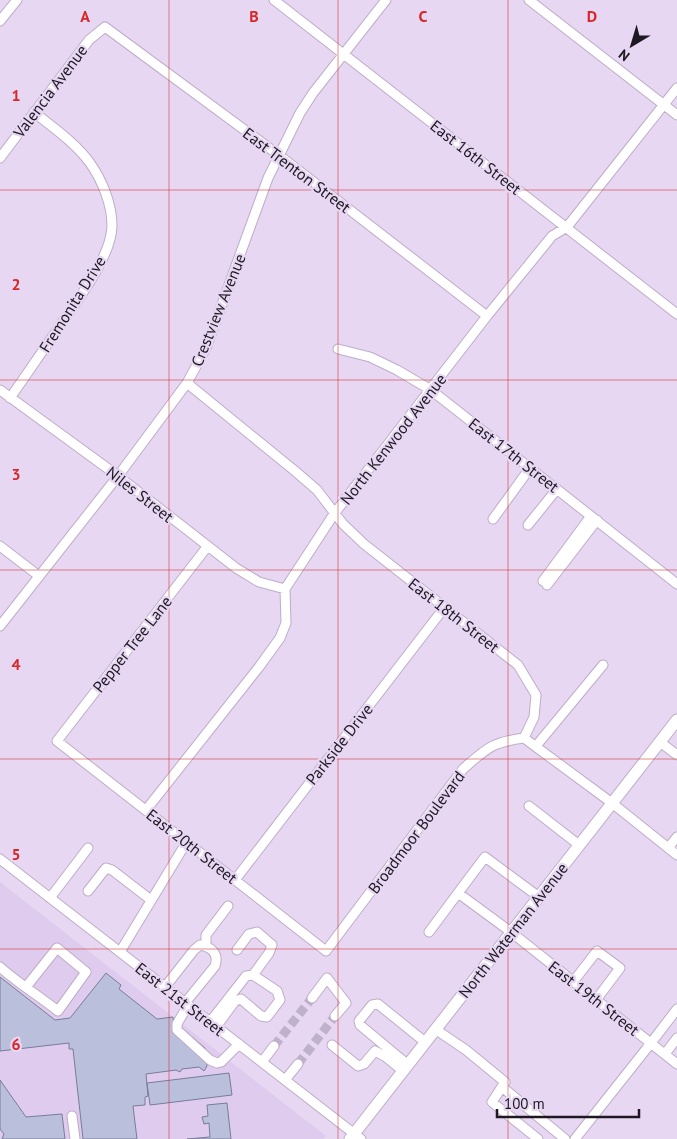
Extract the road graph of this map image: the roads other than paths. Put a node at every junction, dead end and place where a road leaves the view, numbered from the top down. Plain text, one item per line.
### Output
1 (17, 0) edge
2 (274, 0) edge
3 (386, 0) edge
4 (530, 0) edge
5 (0, 22) edge
6 (105, 27) joint
7 (344, 54) junction
8 (677, 88) edge
9 (664, 105) junction
10 (34, 112) junction
11 (677, 115) edge
12 (280, 156) junction
13 (0, 158) edge
14 (567, 227) junction
15 (677, 314) edge
16 (487, 316) junction
17 (338, 349) dead end
18 (187, 383) junction
19 (0, 390) edge
20 (431, 390) junction
21 (10, 398) junction
22 (530, 468) junction
23 (118, 476) junction
24 (557, 489) junction
25 (334, 514) junction
26 (493, 518) dead end
27 (594, 518) junction
28 (528, 525) dead end
29 (0, 546) edge
30 (207, 547) junction
31 (39, 576) junction
32 (545, 583) dead end
33 (677, 584) edge
34 (285, 588) junction
35 (444, 608) junction
36 (0, 626) edge
37 (603, 665) dead end
38 (677, 720) edge
39 (524, 738) junction
40 (57, 741) joint
41 (660, 742) junction
42 (536, 746) junction
43 (677, 755) edge
44 (612, 803) junction
45 (529, 806) dead end
46 (146, 810) junction
47 (677, 838) edge
48 (186, 842) junction
49 (579, 845) junction
50 (88, 848) dead end
51 (668, 848) junction
52 (677, 856) edge
53 (2, 863) edge
54 (235, 880) junction
55 (88, 891) dead end
56 (458, 893) junction
57 (539, 897) junction
58 (50, 898) junction
59 (151, 900) junction
60 (228, 906) dead end
61 (429, 932) dead end
62 (511, 932) junction
63 (206, 946) junction
64 (237, 950) dead end
65 (326, 951) joint
66 (120, 952) junction
67 (0, 967) edge
68 (253, 975) junction
69 (573, 982) junction
70 (26, 987) junction
71 (165, 987) junction
72 (312, 998) tunnel mouth
73 (596, 1000) junction
74 (231, 1001) junction
75 (187, 1004) junction
76 (677, 1009) edge
77 (335, 1016) tunnel mouth
78 (213, 1024) junction
79 (435, 1029) junction
80 (677, 1038) edge
81 (425, 1042) junction
82 (652, 1043) junction
83 (238, 1044) junction
84 (332, 1045) dead end
85 (274, 1046) tunnel mouth
86 (665, 1054) junction
87 (262, 1062) junction
88 (298, 1064) tunnel mouth
89 (677, 1064) edge
90 (405, 1068) junction
91 (285, 1080) junction
92 (502, 1088) junction
93 (72, 1116) dead end
94 (355, 1137) edge
95 (75, 1139) edge
96 (538, 1139) edge
97 (565, 1139) edge
98 (575, 1139) edge

1 - 5 street
2 - 7 street, East 16th Street
3 - 7 street, Crestview Avenue
4 - 9 street
6 - 10 street, Valencia Avenue
6 - 12 street, East Trenton Street
7 - 12 street, Crestview Avenue
7 - 14 street, East 16th Street
8 - 9 street, North Kenwood Avenue
9 - 11 street
9 - 14 street, North Kenwood Avenue
10 - 13 street, Valencia Avenue
10 - 21 street, Fremonita Drive
12 - 16 street, East Trenton Street
12 - 18 street, Crestview Avenue
14 - 15 street, East 16th Street
14 - 16 street, North Kenwood Avenue
16 - 20 street, North Kenwood Avenue
17 - 20 street, East 17th Street
18 - 23 street, Crestview Avenue
18 - 25 street, East 18th Street
19 - 21 street, Niles Street
20 - 22 street, East 17th Street
20 - 25 street, North Kenwood Avenue
21 - 23 street, Niles Street
22 - 24 street, East 17th Street
22 - 26 street
23 - 30 street, Niles Street
23 - 31 street, Crestview Avenue
24 - 27 street, East 17th Street
24 - 28 street
25 - 34 street, North Kenwood Avenue
25 - 35 street, East 18th Street
27 - 32 street
27 - 33 street, East 17th Street
29 - 31 street
30 - 34 street, Niles Street
30 - 40 street, Pepper Tree Lane
31 - 36 street, Crestview Avenue
34 - 46 street
35 - 39 street, East 18th Street
35 - 54 street, Parkside Drive
37 - 42 street
38 - 41 main road, North Waterman Avenue
39 - 42 street
39 - 65 street, Broadmoor Boulevard
40 - 46 street, East 20th Street
41 - 43 street
41 - 44 main road, North Waterman Avenue
42 - 44 street
44 - 49 main road, North Waterman Avenue
44 - 51 street
45 - 49 street
46 - 48 street, East 20th Street
47 - 51 street
48 - 54 street, East 20th Street
48 - 59 street
49 - 57 main road, North Waterman Avenue
50 - 58 street
51 - 52 street
53 - 58 street, East 21st Street
54 - 65 street, East 20th Street
55 - 59 street
56 - 57 street
56 - 61 street
56 - 62 street, East 19th Street
57 - 62 main road, North Waterman Avenue
58 - 66 street, East 21st Street
59 - 66 street
60 - 63 street
62 - 69 street, East 19th Street
62 - 79 main road, North Waterman Avenue
63 - 71 street
63 - 75 street
64 - 68 street
66 - 71 street, East 21st Street
67 - 70 street
68 - 74 street
68 - 74 street
69 - 73 street, East 19th Street
69 - 73 street
70 - 70 street
71 - 75 street, East 21st Street
72 - 77 street
73 - 82 street, East 19th Street
74 - 78 street
75 - 78 street, East 21st Street
75 - 83 street
76 - 82 street
78 - 83 street, East 21st Street
79 - 81 main road, North Waterman Avenue
79 - 92 street
80 - 86 street
81 - 90 main road, North Waterman Avenue
81 - 90 street
82 - 86 street, East 19th Street
82 - 98 street
83 - 87 street, East 21st Street
84 - 90 street
85 - 87 street
86 - 89 street, East 19th Street
87 - 91 street, East 21st Street
88 - 91 street
90 - 94 main road, North Waterman Avenue
91 - 94 street, East 21st Street
92 - 96 street
92 - 97 street
93 - 95 street

